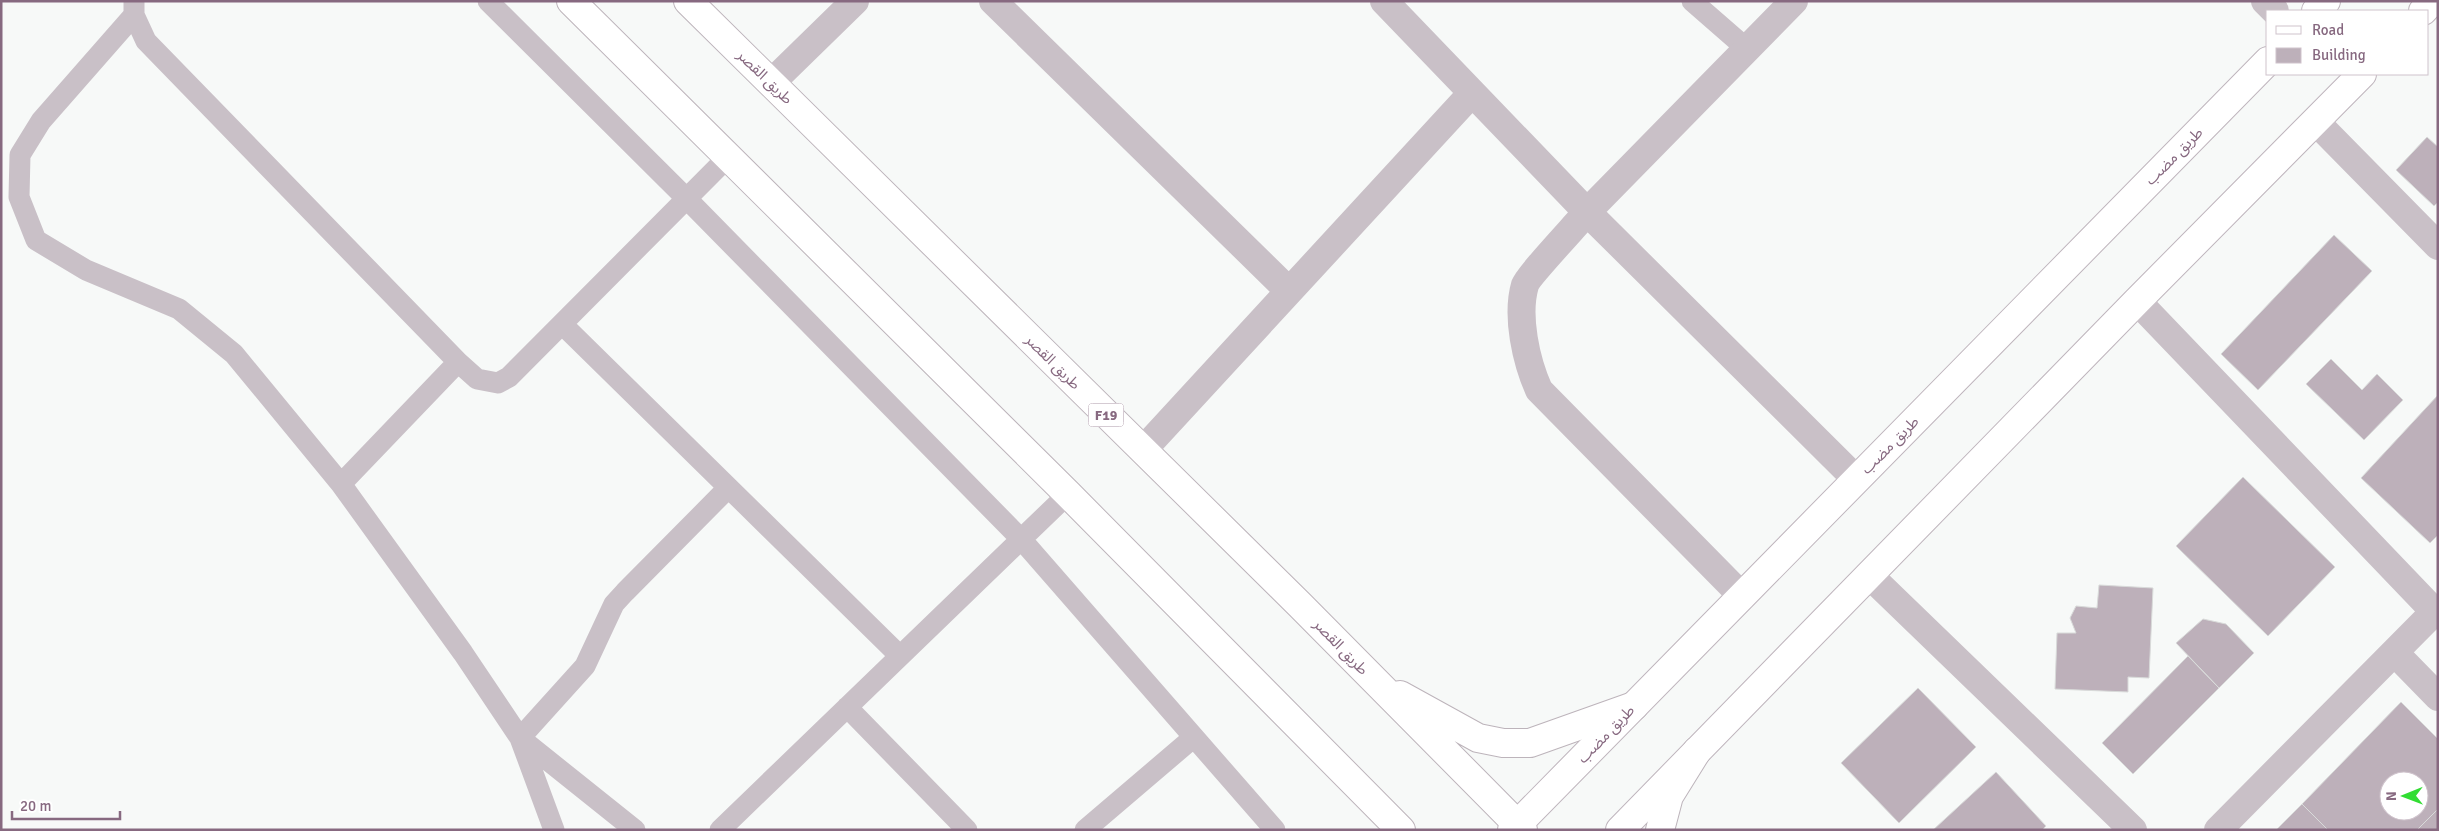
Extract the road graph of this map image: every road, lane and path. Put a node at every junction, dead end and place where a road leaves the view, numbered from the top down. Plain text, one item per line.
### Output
1 (488, 1) edge
2 (571, 1) edge
3 (688, 1) edge
4 (855, 1) edge
5 (993, 1) edge
6 (1384, 1) edge
7 (1692, 1) edge
8 (1794, 1) edge
9 (2265, 1) edge
10 (2326, 1) edge
11 (2432, 1) edge
12 (134, 8) edge
13 (2274, 10) edge
14 (2317, 10) edge
15 (2423, 10) edge
16 (1747, 49) junction
17 (2266, 63) edge
18 (2361, 75) edge
19 (771, 83) junction
20 (1472, 93) junction
21 (2316, 122) junction
22 (728, 157) junction
23 (687, 199) junction
24 (1587, 212) junction
25 (2438, 246) edge
26 (1289, 291) junction
27 (2137, 301) junction
28 (563, 325) junction
29 (458, 362) junction
30 (1143, 450) junction
31 (1856, 479) junction
32 (341, 484) junction
33 (728, 488) junction
34 (1068, 494) junction
35 (1021, 539) junction
36 (1869, 575) junction
37 (1742, 596) junction
38 (2436, 609) edge
39 (2394, 653) junction
40 (900, 656) junction
41 (1372, 679) junction
42 (2438, 697) edge
43 (1634, 706) junction
44 (847, 707) junction
45 (1194, 737) junction
46 (520, 738) junction
47 (1697, 751) junction
48 (1517, 828) edge
49 (554, 830) edge
50 (635, 830) edge
51 (720, 830) edge
52 (967, 830) edge
53 (1085, 830) edge
54 (1275, 830) edge
55 (1401, 830) edge
56 (1620, 830) edge
57 (1660, 830) edge
58 (2133, 830) edge
59 (2218, 830) edge

1 - 23 lane
2 - 22 main road
3 - 19 main road, طريق القصر / F19
4 - 19 street
5 - 26 street
6 - 20 street
7 - 16 lane
8 - 16 street
9 - 13 street
10 - 14 main road
11 - 15 main road
12 - 29 lane
12 - 32 lane
16 - 24 street
17 - 31 main road, طريق مضب
18 - 21 main road
19 - 30 main road, طريق القصر / F19
20 - 24 street
20 - 26 street
21 - 25 street
21 - 27 main road
22 - 23 lane
22 - 34 main road
23 - 28 lane
23 - 35 lane
24 - 31 street
24 - 37 street
26 - 30 street
27 - 36 main road
27 - 38 street
28 - 29 lane
28 - 33 lane
29 - 32 lane
30 - 41 main road, طريق القصر / F19
31 - 37 main road, طريق مضب
32 - 46 lane
33 - 40 lane
33 - 46 lane
34 - 35 lane
34 - 55 main road
35 - 40 lane
35 - 45 lane
36 - 47 main road
36 - 58 street
37 - 43 main road, طريق مضب
38 - 39 street
39 - 42 street
39 - 59 street
40 - 44 lane
41 - 43 main road
41 - 48 main road, طريق القصر / F19
43 - 48 main road, طريق مضب
44 - 51 lane
44 - 52 lane
45 - 53 lane
45 - 54 lane
46 - 49 lane
46 - 50 lane
47 - 56 main road
47 - 57 main road

